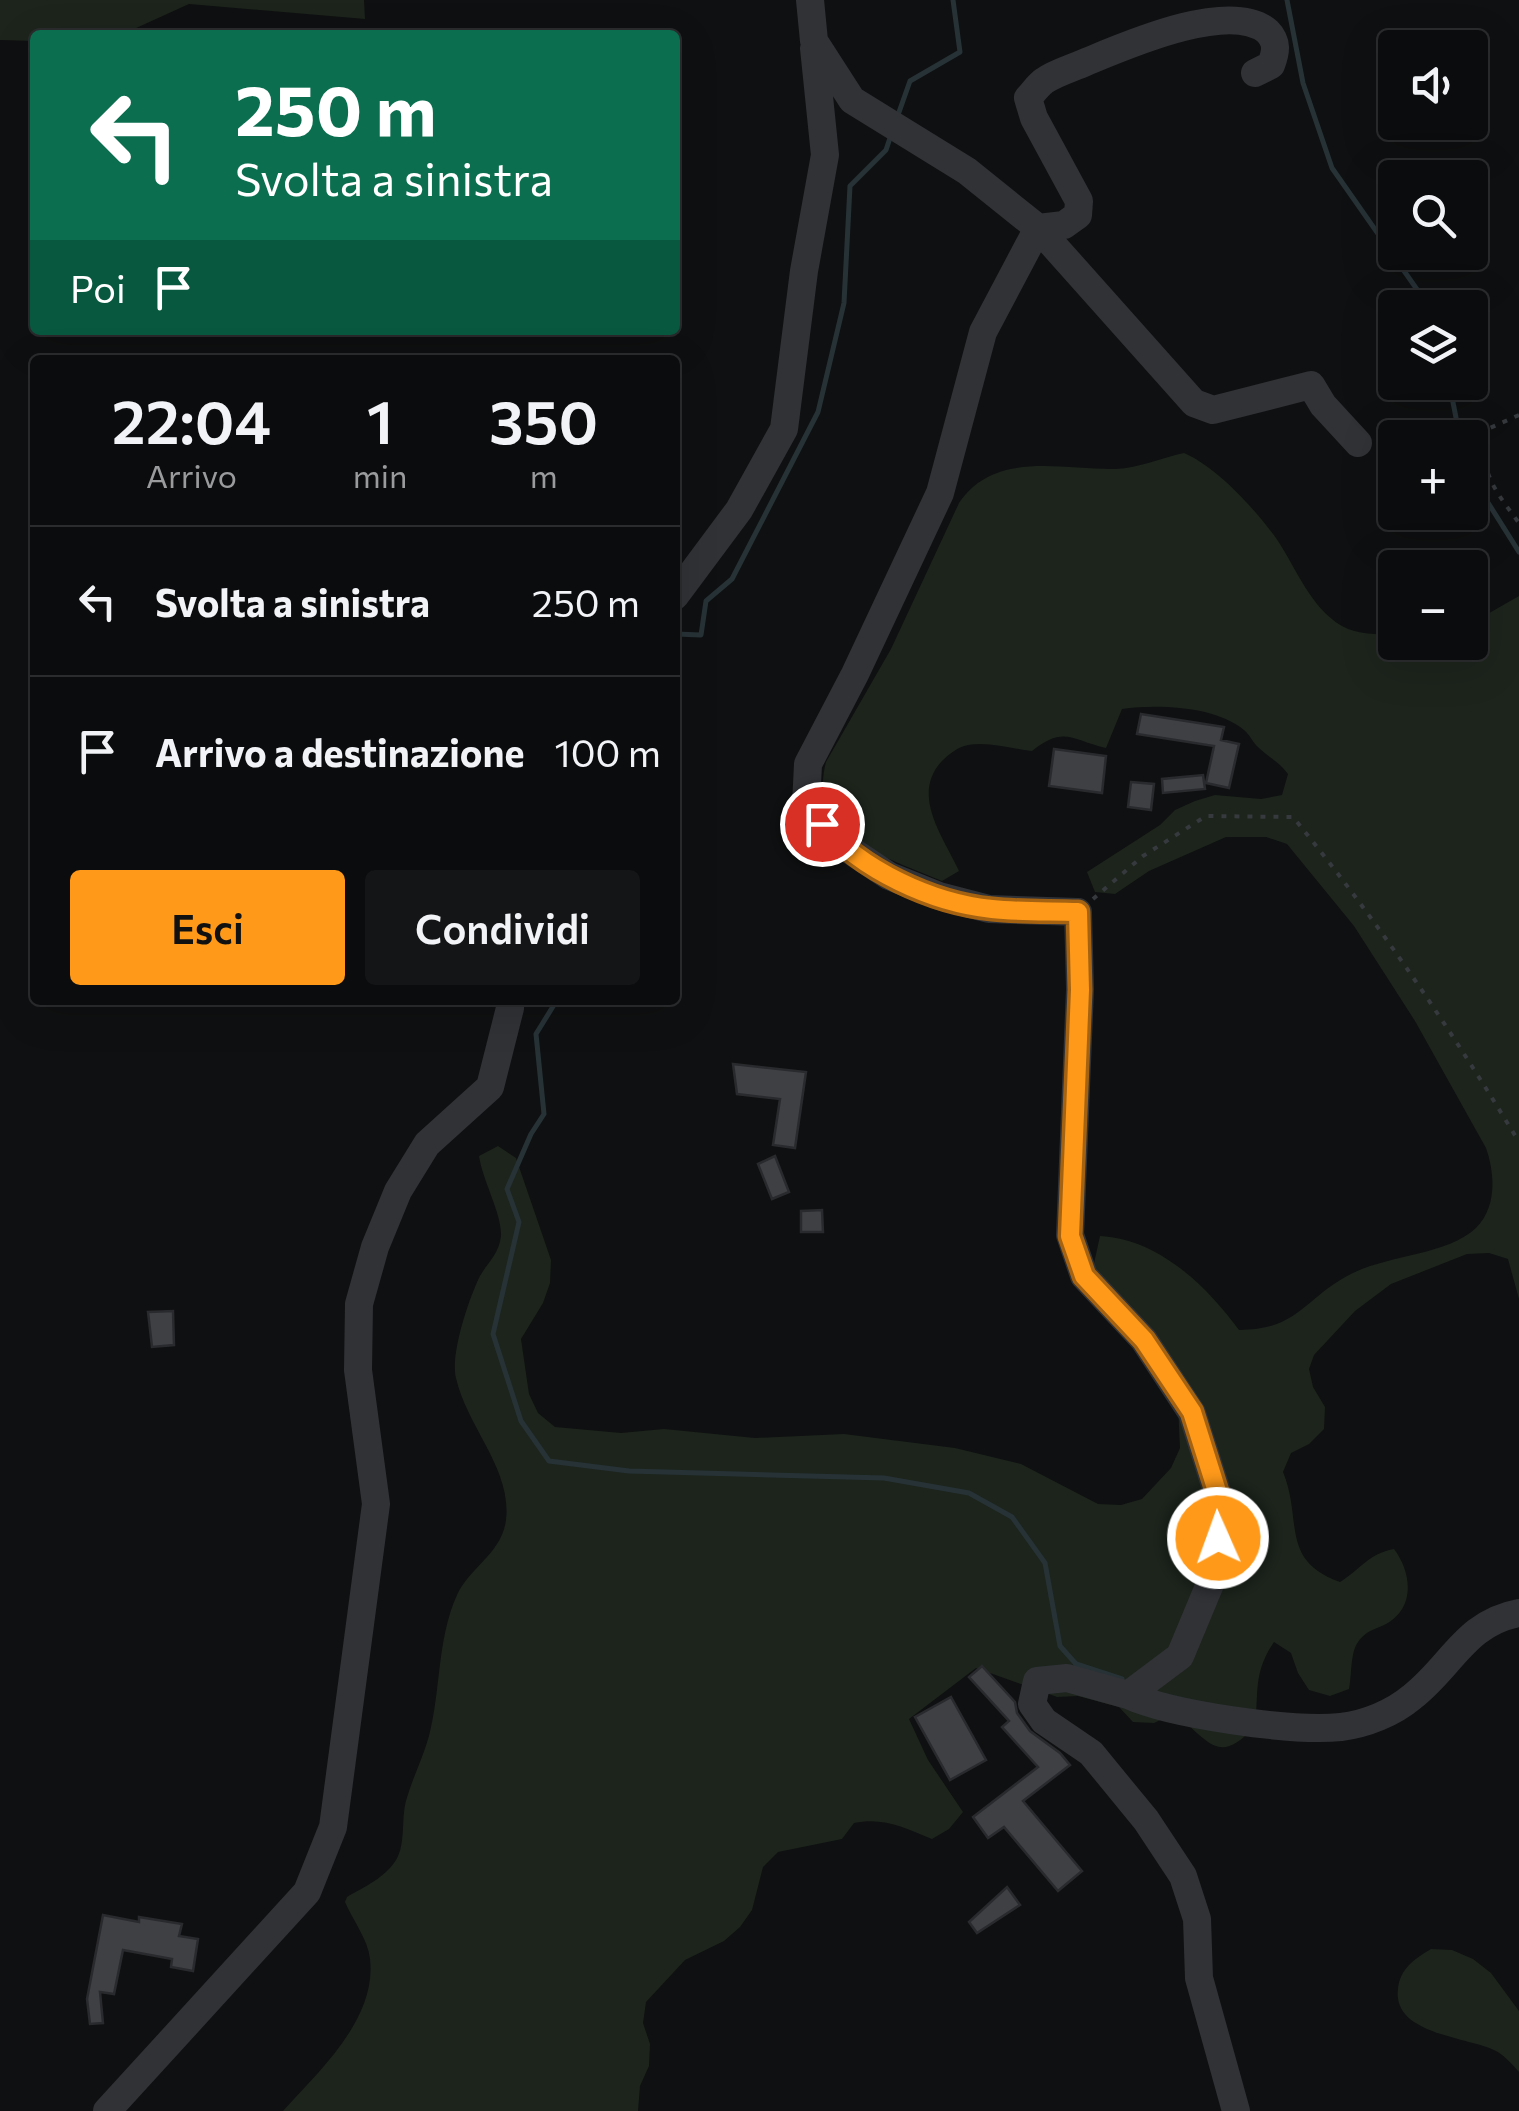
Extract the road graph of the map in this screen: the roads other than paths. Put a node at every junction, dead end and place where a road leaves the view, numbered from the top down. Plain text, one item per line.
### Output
1 (810, 0) edge
2 (814, 41) junction
3 (1255, 73) dead end
4 (1038, 228) junction
5 (1358, 443) dead end
6 (680, 589) edge
7 (510, 1005) edge
8 (1519, 1613) edge
9 (1128, 1695) junction
10 (107, 2111) edge
11 (1236, 2111) edge

1 - 2 street
2 - 4 street
2 - 6 street
3 - 4 street
4 - 5 street
4 - 9 street
7 - 10 street
8 - 9 street
9 - 11 street

